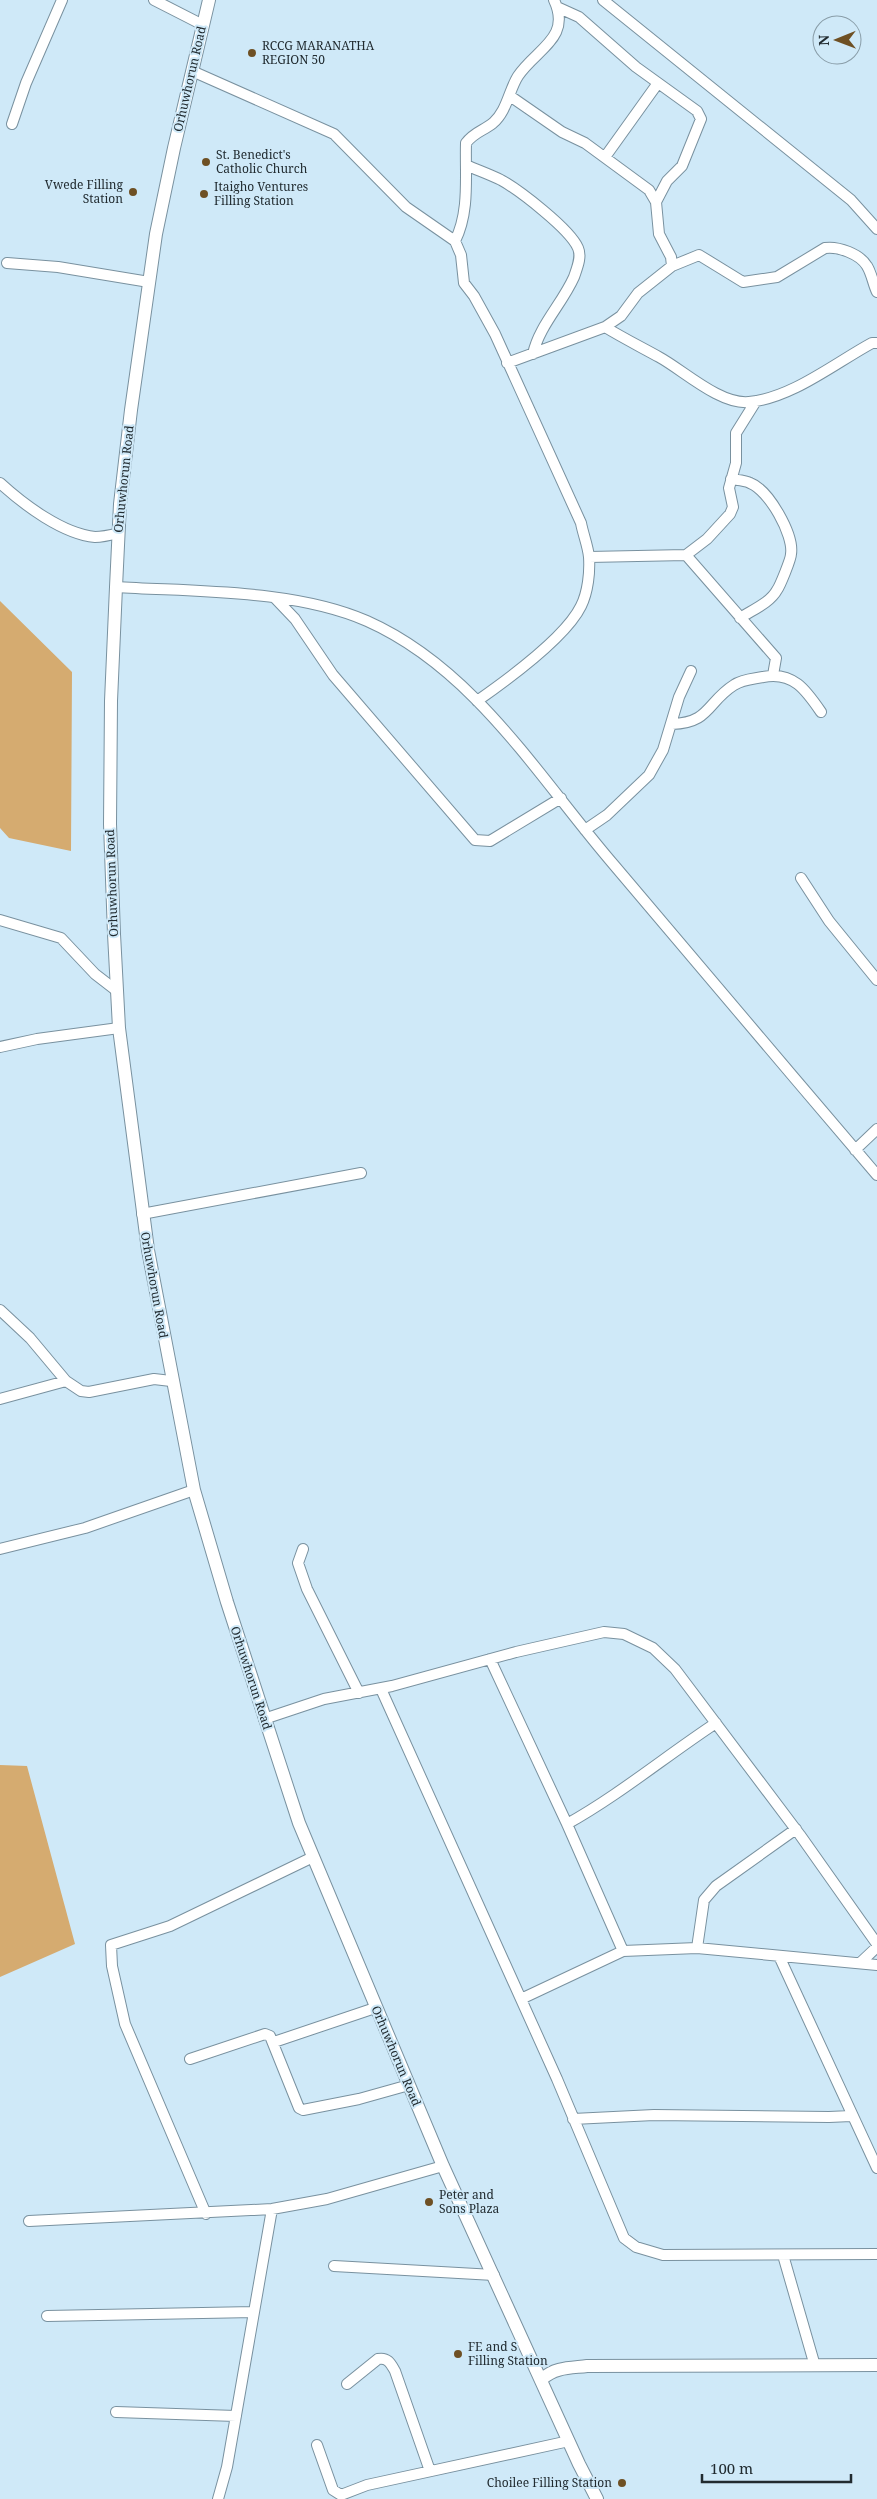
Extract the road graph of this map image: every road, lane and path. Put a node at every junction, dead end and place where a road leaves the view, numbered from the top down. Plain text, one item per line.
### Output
1 (62, 0) edge
2 (154, 0) edge
3 (209, 0) edge
4 (603, 0) edge
5 (555, 3) edge
6 (203, 25) junction
7 (192, 71) junction
8 (658, 83) junction
9 (510, 96) junction
10 (12, 124) dead end
11 (605, 157) junction
12 (466, 165) junction
13 (656, 202) junction
14 (877, 229) edge
15 (454, 241) junction
16 (7, 263) dead end
17 (672, 266) junction
18 (149, 282) junction
19 (877, 292) edge
20 (605, 327) junction
21 (877, 344) edge
22 (533, 354) junction
23 (508, 362) junction
24 (756, 401) junction
25 (731, 480) junction
26 (0, 483) edge
27 (119, 533) junction
28 (686, 555) junction
29 (589, 557) junction
30 (116, 587) junction
31 (276, 598) junction
32 (740, 618) junction
33 (691, 671) dead end
34 (773, 675) junction
35 (477, 701) junction
36 (821, 712) dead end
37 (672, 724) junction
38 (561, 798) junction
39 (585, 830) junction
40 (801, 878) dead end
41 (0, 920) edge
42 (877, 980) edge
43 (117, 990) junction
44 (120, 1028) junction
45 (0, 1047) edge
46 (877, 1129) edge
47 (855, 1150) junction
48 (361, 1173) dead end
49 (877, 1176) edge
50 (142, 1214) junction
51 (0, 1310) edge
52 (66, 1381) junction
53 (171, 1381) junction
54 (0, 1399) edge
55 (194, 1490) junction
56 (303, 1549) dead end
57 (0, 1550) edge
58 (490, 1660) junction
59 (381, 1689) junction
60 (359, 1693) junction
61 (264, 1719) junction
62 (716, 1723) junction
63 (567, 1824) junction
64 (796, 1829) junction
65 (313, 1857) junction
66 (877, 1946) edge
67 (697, 1948) junction
68 (622, 1951) junction
69 (779, 1956) junction
70 (860, 1963) junction
71 (877, 1965) edge
72 (520, 1998) junction
73 (375, 2008) junction
74 (274, 2042) junction
75 (190, 2059) dead end
76 (409, 2085) junction
77 (851, 2116) junction
78 (572, 2119) junction
79 (443, 2166) junction
80 (877, 2168) edge
81 (272, 2209) junction
82 (206, 2214) junction
83 (29, 2222) dead end
84 (877, 2254) edge
85 (783, 2255) junction
86 (334, 2266) dead end
87 (494, 2275) junction
88 (254, 2312) junction
89 (47, 2316) dead end
90 (877, 2365) edge
91 (815, 2366) junction
92 (542, 2379) junction
93 (347, 2384) dead end
94 (116, 2412) dead end
95 (236, 2416) junction
96 (569, 2441) junction
97 (317, 2445) dead end
98 (430, 2471) junction
99 (218, 2499) edge
100 (598, 2499) edge

1 - 10 street
2 - 6 street
3 - 6 street, Orhuwhorun Road
4 - 14 street
5 - 8 street
5 - 9 street
6 - 7 street, Orhuwhorun Road
7 - 15 street
7 - 18 street, Orhuwhorun Road
8 - 11 street
8 - 13 street
9 - 11 street
9 - 12 street
11 - 13 street
12 - 15 street
12 - 22 street
13 - 17 street
15 - 23 street
16 - 18 street
17 - 19 street
17 - 20 street
18 - 27 street, Orhuwhorun Road
20 - 22 street
20 - 24 street
21 - 24 street
22 - 23 street
23 - 29 street
24 - 25 street
25 - 28 street
25 - 32 street
26 - 27 street
27 - 30 street, Orhuwhorun Road
28 - 29 street
28 - 32 street
29 - 35 street
30 - 31 street
30 - 43 street, Orhuwhorun Road
31 - 35 street
31 - 38 street
32 - 34 street
33 - 37 street
34 - 36 street
34 - 37 street
35 - 38 street
37 - 39 street
38 - 39 street
39 - 47 street
40 - 42 street
41 - 43 street
43 - 44 street, Orhuwhorun Road
44 - 45 street
44 - 50 street, Orhuwhorun Road
46 - 47 street
47 - 49 street
48 - 50 street
50 - 53 street, Orhuwhorun Road
51 - 52 street
52 - 53 street
52 - 54 street
53 - 55 street, Orhuwhorun Road
55 - 57 street
55 - 61 street, Orhuwhorun Road
56 - 60 street
58 - 59 street
58 - 62 street
58 - 63 street
59 - 60 street
59 - 72 street
60 - 61 street
61 - 65 street, Orhuwhorun Road
62 - 63 street
62 - 64 street
63 - 68 street
64 - 66 street
64 - 67 street
65 - 73 street, Orhuwhorun Road
65 - 82 street
66 - 70 street
67 - 68 street
67 - 69 street
68 - 72 street
69 - 70 street
69 - 77 street
70 - 71 street
72 - 78 street
73 - 74 street
73 - 76 street, Orhuwhorun Road
74 - 75 street
74 - 76 street
76 - 79 street, Orhuwhorun Road
77 - 78 street
77 - 80 street
78 - 85 street
79 - 81 street
79 - 87 street, Orhuwhorun Road
81 - 82 street
81 - 88 street
82 - 83 street
84 - 85 street
85 - 91 street
86 - 87 street
87 - 92 street, Orhuwhorun Road
88 - 89 street
88 - 95 street
90 - 91 street
91 - 92 street
92 - 96 street, Orhuwhorun Road
93 - 98 street
94 - 95 street
95 - 99 street
96 - 98 street
96 - 100 street, Orhuwhorun Road
97 - 98 street

